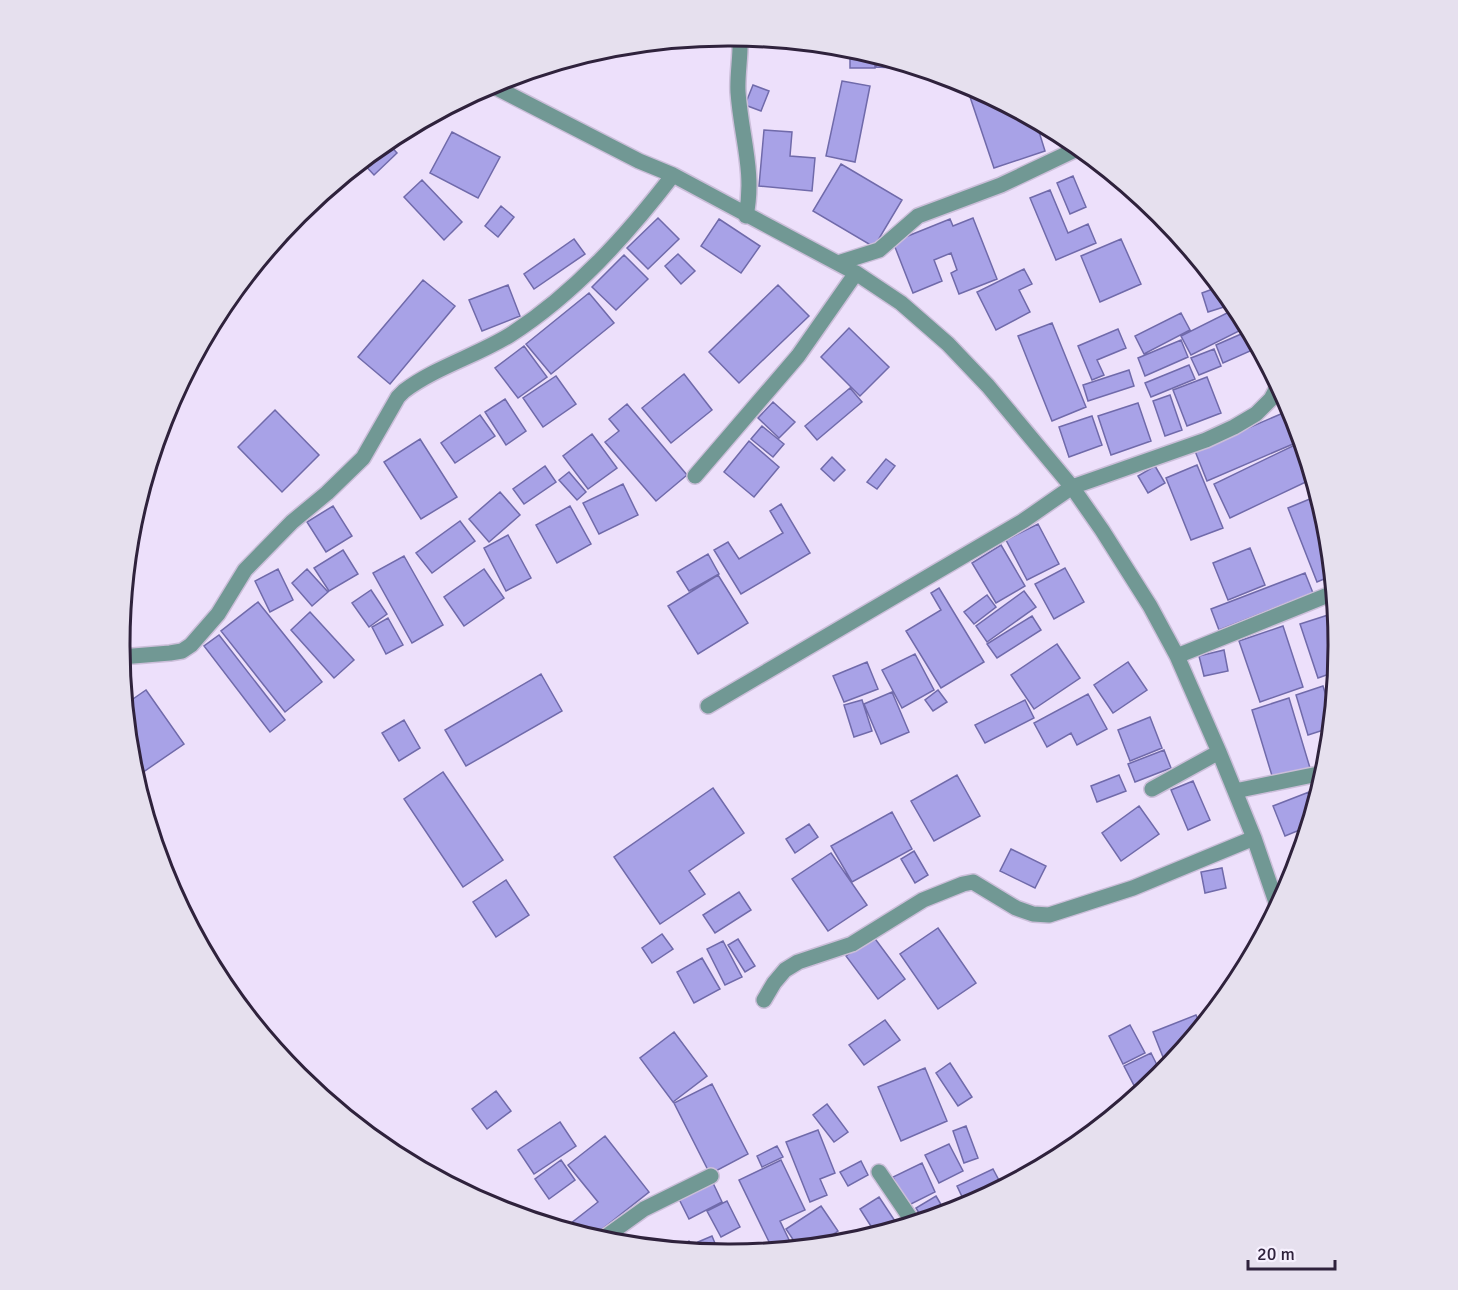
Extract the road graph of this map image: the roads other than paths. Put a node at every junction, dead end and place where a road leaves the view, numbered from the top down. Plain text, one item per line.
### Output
1 (740, 47) edge
2 (502, 91) edge
3 (1069, 153) edge
4 (673, 175) junction
5 (746, 216) junction
6 (838, 263) junction
7 (856, 273) junction
8 (1273, 395) edge
9 (695, 476) dead end
10 (1072, 488) junction
11 (1325, 596) edge
12 (131, 656) edge
13 (1177, 656) junction
14 (708, 706) dead end
15 (1219, 752) junction
16 (1313, 775) edge
17 (1152, 789) dead end
18 (1234, 791) junction
19 (1254, 838) junction
20 (1273, 894) edge
21 (764, 1000) dead end
22 (879, 1172) dead end
23 (711, 1176) dead end
24 (909, 1216) edge
25 (612, 1232) edge

1 - 5 street
2 - 4 street
3 - 6 street
4 - 5 street
4 - 12 street
5 - 6 street
6 - 7 street
7 - 9 street
7 - 10 street
8 - 10 street
10 - 13 street
10 - 14 street
11 - 13 street
13 - 15 street
15 - 17 street
15 - 18 street
16 - 18 street
18 - 19 street
19 - 20 street
19 - 21 street
22 - 24 street
23 - 25 street

